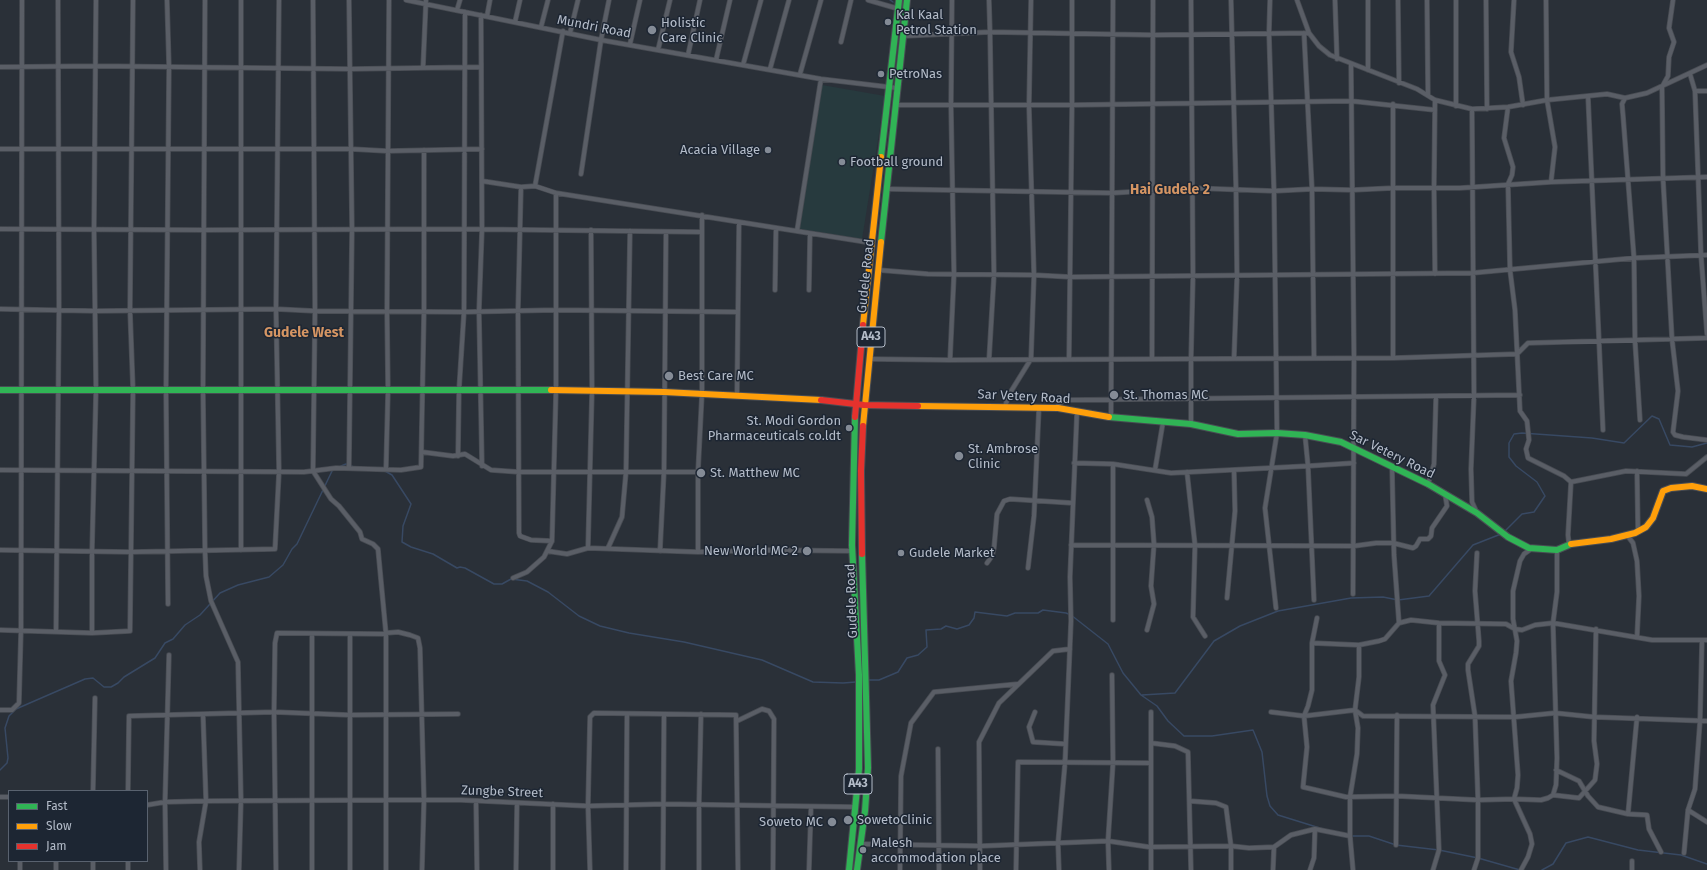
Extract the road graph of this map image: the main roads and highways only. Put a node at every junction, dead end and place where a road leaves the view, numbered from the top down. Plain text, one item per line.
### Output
1 (900, 0) edge
2 (908, 0) edge
3 (0, 390) edge
4 (855, 404) junction
5 (864, 405) junction
6 (1707, 489) edge
7 (849, 870) edge
8 (857, 870) edge

1 - 4 main road, Gudele Road / A43
2 - 5 main road, Gudele Road / A43
3 - 4 main road, Sar Vetery Road
4 - 5 main road, Sar Vetery Road
4 - 7 main road, Gudele Road / A43
5 - 6 main road, Sar Vetery Road
5 - 8 main road, Gudele Road / A43

